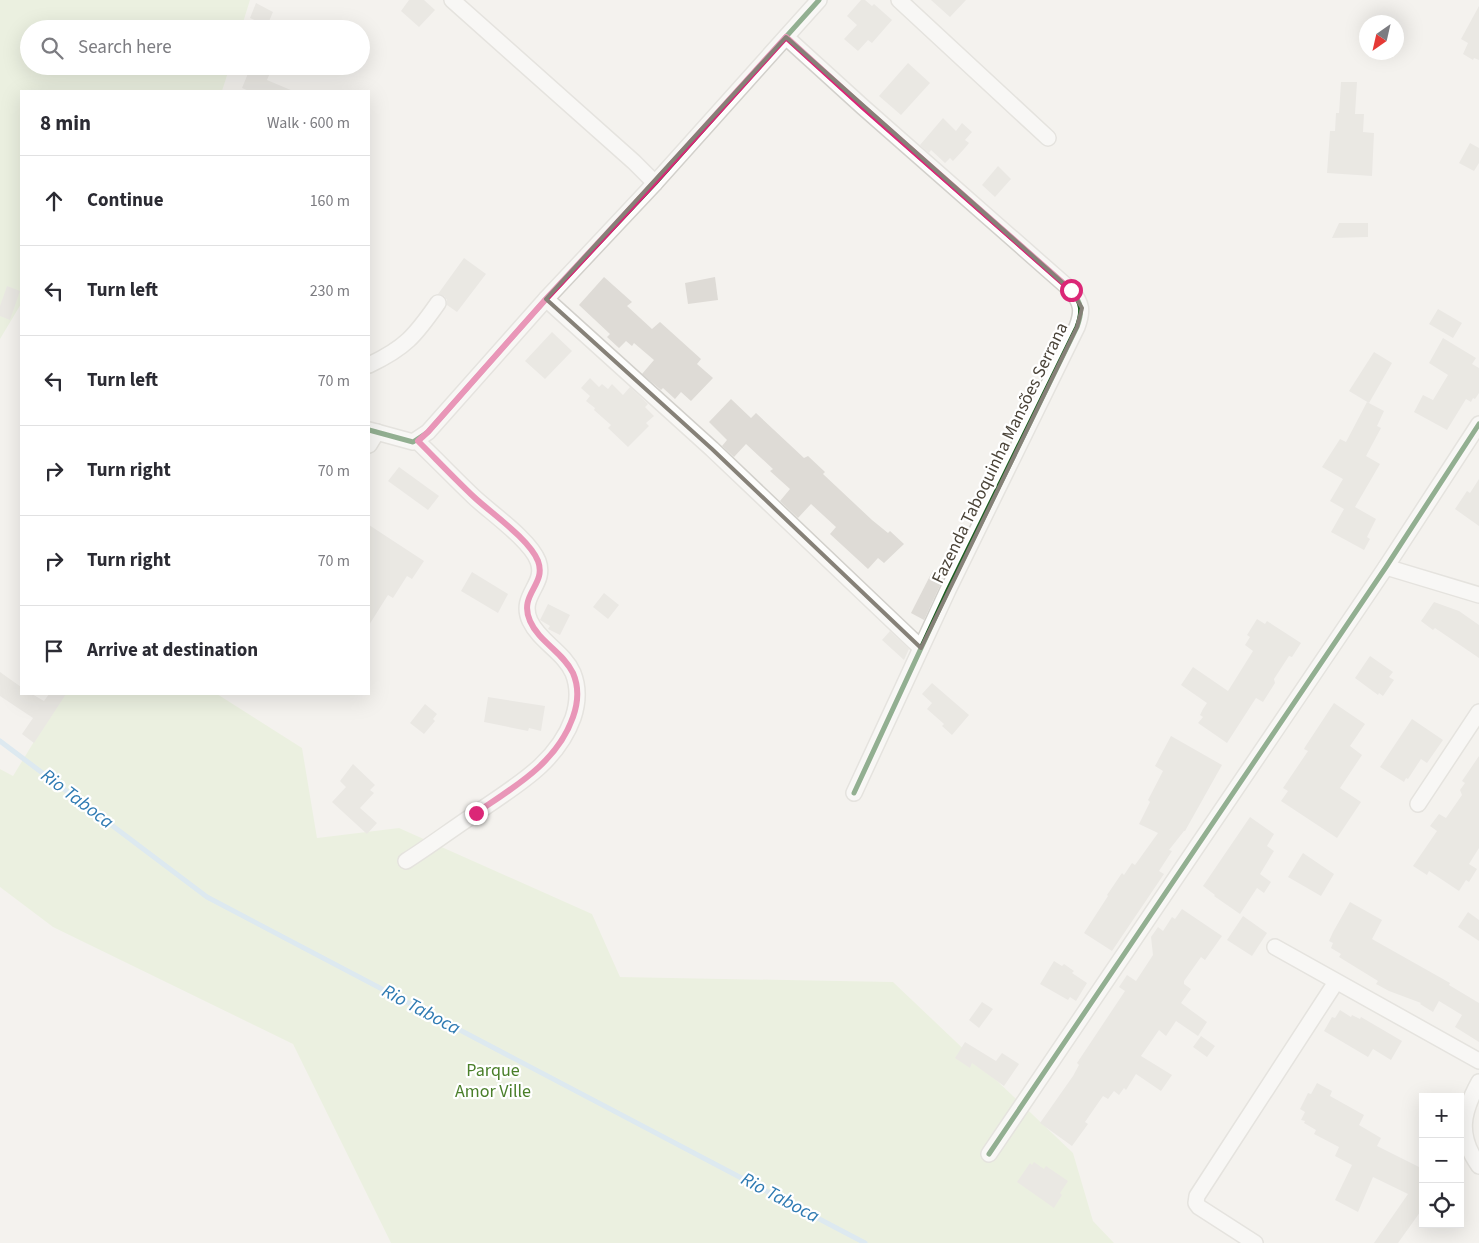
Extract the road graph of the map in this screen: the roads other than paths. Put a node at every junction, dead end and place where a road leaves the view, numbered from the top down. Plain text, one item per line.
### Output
1 (452, 0) edge
2 (820, 0) edge
3 (899, 0) edge
4 (786, 37) junction
5 (1048, 138) dead end
6 (654, 183) junction
7 (546, 299) junction
8 (438, 303) dead end
9 (370, 364) edge
10 (1479, 424) edge
11 (373, 431) edge
12 (418, 441) junction
13 (1386, 567) junction
14 (1479, 595) edge
15 (921, 648) junction
16 (1479, 712) edge
17 (854, 793) dead end
18 (1418, 804) dead end
19 (406, 862) dead end
20 (1275, 948) dead end
21 (1336, 982) junction
22 (1479, 1061) edge
23 (1477, 1085) edge
24 (989, 1154) dead end
25 (1479, 1166) edge
26 (1255, 1243) edge

1 - 6 street
2 - 4 street
3 - 5 street
4 - 6 street
4 - 15 street, Fazenda Taboquinha Mansões Serrana
6 - 7 street
7 - 12 street
7 - 15 street
8 - 9 street
10 - 13 street
11 - 12 street
12 - 19 street
13 - 14 street
13 - 24 street
15 - 17 street
16 - 18 street
20 - 21 street
21 - 22 street
21 - 26 street
23 - 25 street

